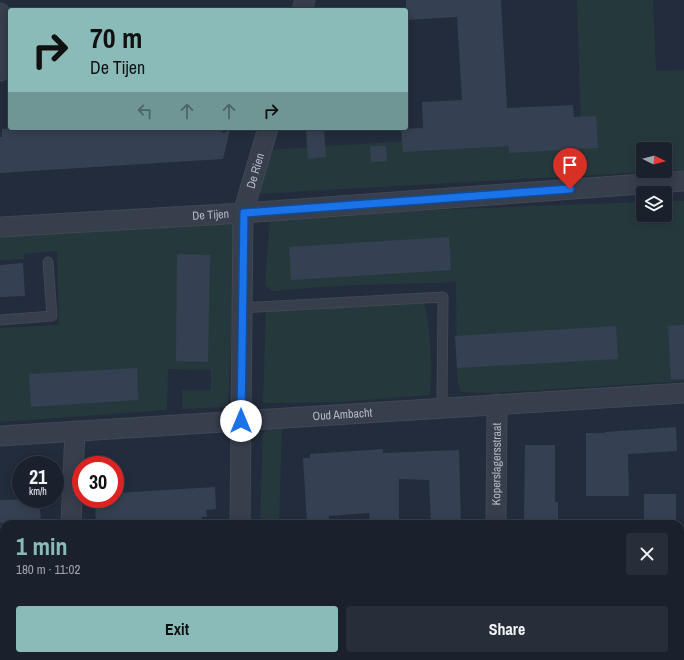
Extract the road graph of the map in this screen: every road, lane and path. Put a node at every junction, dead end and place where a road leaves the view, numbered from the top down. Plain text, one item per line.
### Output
1 (0, 13) edge
2 (0, 71) edge
3 (267, 130) edge
4 (684, 180) edge
5 (244, 213) junction
6 (0, 227) edge
7 (48, 262) dead end
8 (241, 308) junction
9 (0, 320) edge
10 (684, 392) edge
11 (497, 404) junction
12 (442, 408) junction
13 (241, 421) junction
14 (75, 431) junction
15 (0, 436) edge
16 (71, 520) edge
17 (240, 520) edge
18 (496, 520) edge

1 - 2 street
3 - 5 street, De Rien
4 - 5 street, De Tijen
5 - 6 street, De Tijen
5 - 8 street, De Rien
7 - 9 lane
8 - 12 lane
8 - 13 street, De Rien
10 - 11 street, Oud Ambacht
11 - 12 street, Oud Ambacht
11 - 18 street, Koperslagersstraat
12 - 13 street, Oud Ambacht
13 - 14 street, Oud Ambacht
13 - 17 street, De Rien
14 - 15 street, Oud Ambacht
14 - 16 street

